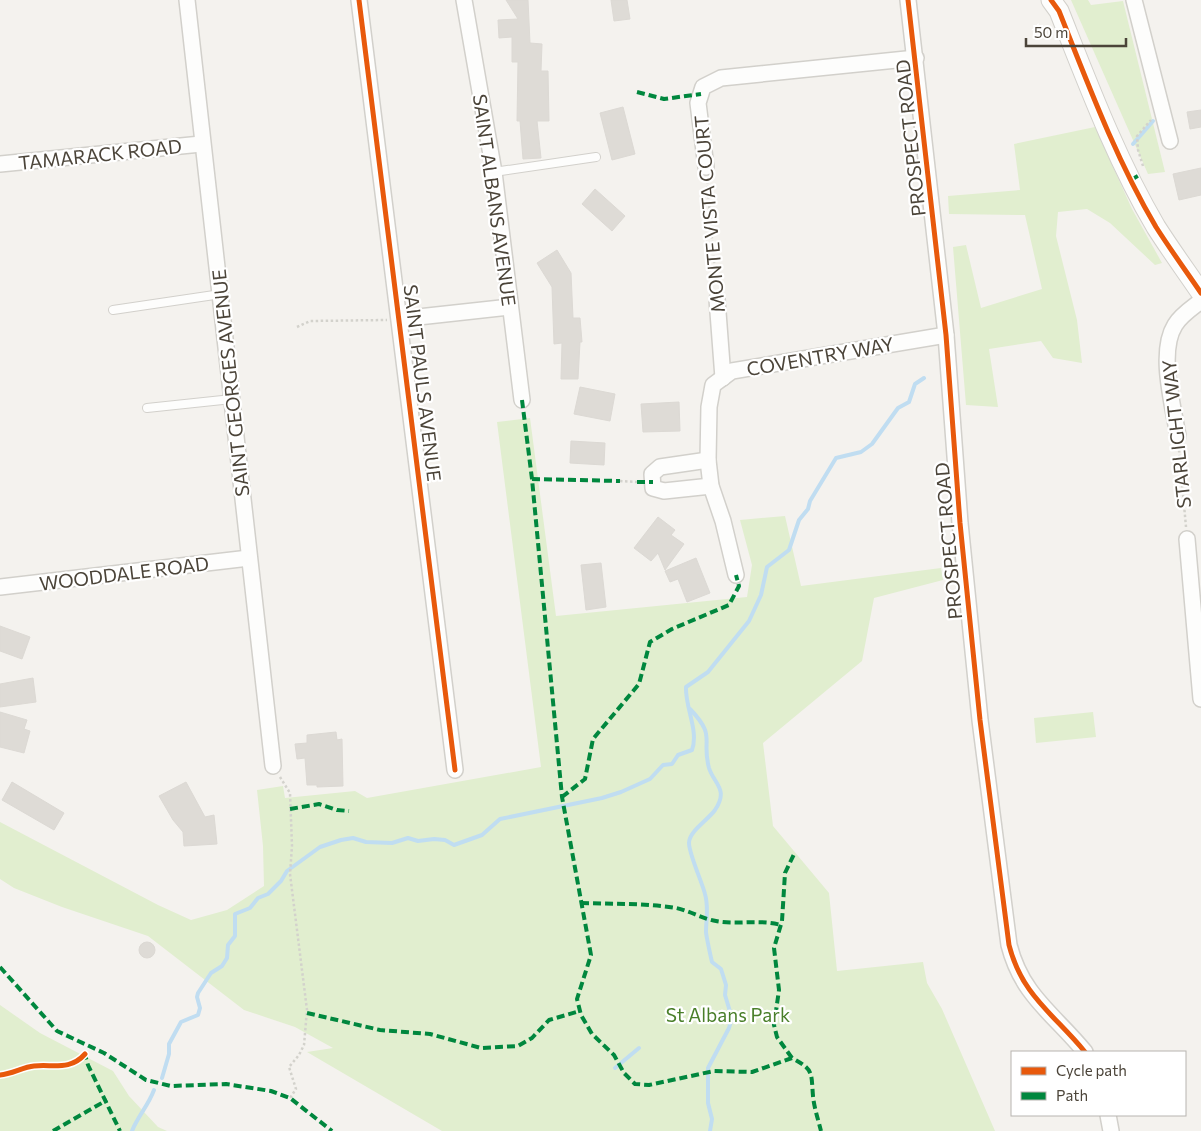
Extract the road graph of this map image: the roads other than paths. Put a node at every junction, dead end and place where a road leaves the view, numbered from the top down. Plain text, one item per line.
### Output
1 (186, 0) edge
2 (359, 0) edge
3 (464, 0) edge
4 (908, 0) edge
5 (1051, 0) edge
6 (1134, 0) edge
7 (916, 58) junction
8 (1170, 140) dead end
9 (201, 144) junction
10 (596, 156) dead end
11 (0, 164) edge
12 (706, 167) road end
13 (494, 172) junction
14 (220, 294) junction
15 (1201, 294) edge
16 (717, 299) road end
17 (1201, 301) edge
18 (510, 307) junction
19 (113, 310) dead end
20 (400, 318) junction
21 (946, 335) junction
22 (723, 378) junction
23 (232, 399) junction
24 (522, 400) dead end
25 (147, 408) dead end
26 (1178, 436) road end
27 (708, 460) junction
28 (711, 486) junction
29 (1187, 539) road end
30 (249, 558) junction
31 (736, 575) dead end
32 (0, 587) edge
33 (1201, 699) edge
34 (273, 766) road end
35 (455, 770) dead end
36 (1085, 1051) edge
37 (1108, 1116) edge
38 (1111, 1131) edge

1 - 9 street, SAINT GEORGES AVENUE
2 - 20 street, SAINT PAULS AVENUE
3 - 13 street, SAINT ALBANS AVENUE
4 - 7 street, PROSPECT ROAD
5 - 15 street
6 - 8 street
7 - 12 street, MONTE VISTA COURT
7 - 21 street, PROSPECT ROAD
9 - 11 street, TAMARACK ROAD
9 - 14 street, SAINT GEORGES AVENUE
10 - 13 lane
13 - 18 street, SAINT ALBANS AVENUE
14 - 19 lane
14 - 23 street, SAINT GEORGES AVENUE
16 - 22 street, MONTE VISTA COURT
17 - 26 street, STARLIGHT WAY
18 - 20 street, SAINT PAULS AVENUE
18 - 24 street, SAINT ALBANS AVENUE
20 - 35 street, SAINT PAULS AVENUE
21 - 22 street, COVENTRY WAY
21 - 36 street, PROSPECT ROAD
22 - 27 street, COVENTRY WAY
23 - 25 lane
23 - 30 street, SAINT GEORGES AVENUE
27 - 28 street, COVENTRY WAY
27 - 28 street
28 - 31 street, COVENTRY WAY
29 - 33 street
30 - 32 street, WOODDALE ROAD
30 - 34 street, SAINT GEORGES AVENUE
37 - 38 street

